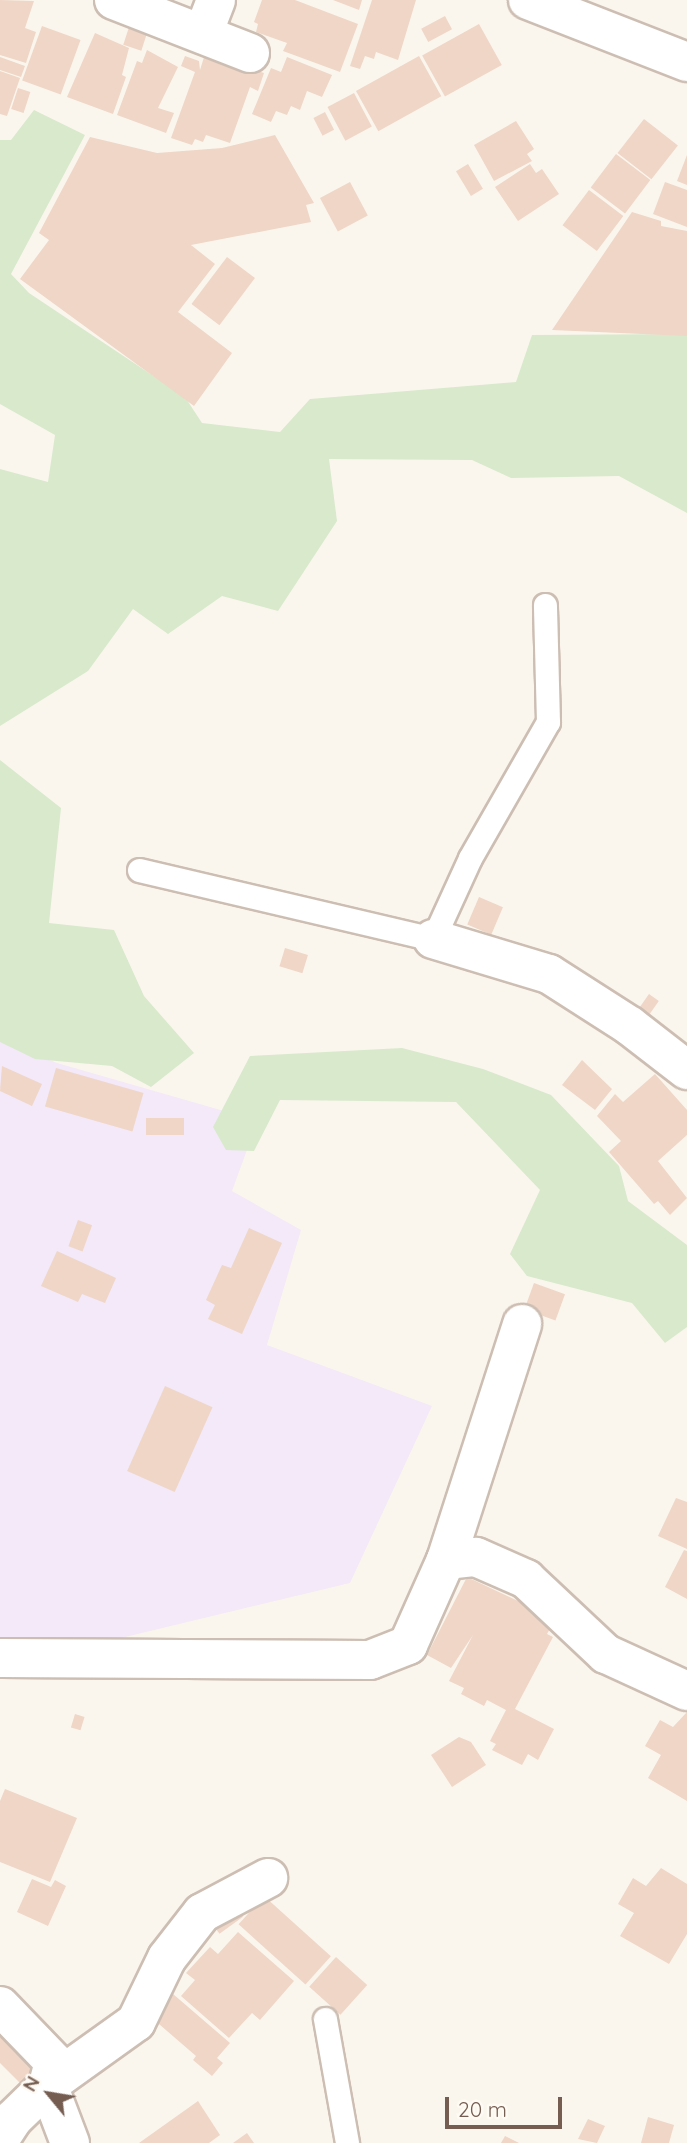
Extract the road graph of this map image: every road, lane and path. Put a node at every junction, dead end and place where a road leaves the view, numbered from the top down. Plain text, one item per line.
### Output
1 (114, 0) edge
2 (528, 0) edge
3 (209, 17) edge
4 (250, 53) dead end
5 (687, 62) edge
6 (545, 605) dead end
7 (139, 870) dead end
8 (433, 939) junction
9 (687, 1070) edge
10 (522, 1324) dead end
11 (446, 1560) junction
12 (0, 1658) edge
13 (687, 1691) edge
14 (268, 1878) dead end
15 (0, 2007) edge
16 (325, 2019) dead end
17 (48, 2085) junction
18 (0, 2140) edge
19 (70, 2143) edge
20 (348, 2143) edge

1 - 3 street
2 - 5 street
3 - 4 street
6 - 8 lane
7 - 8 lane
8 - 9 street
10 - 11 street
11 - 12 street
11 - 13 street
14 - 17 street
15 - 17 street
16 - 20 lane
17 - 18 street
17 - 19 street

